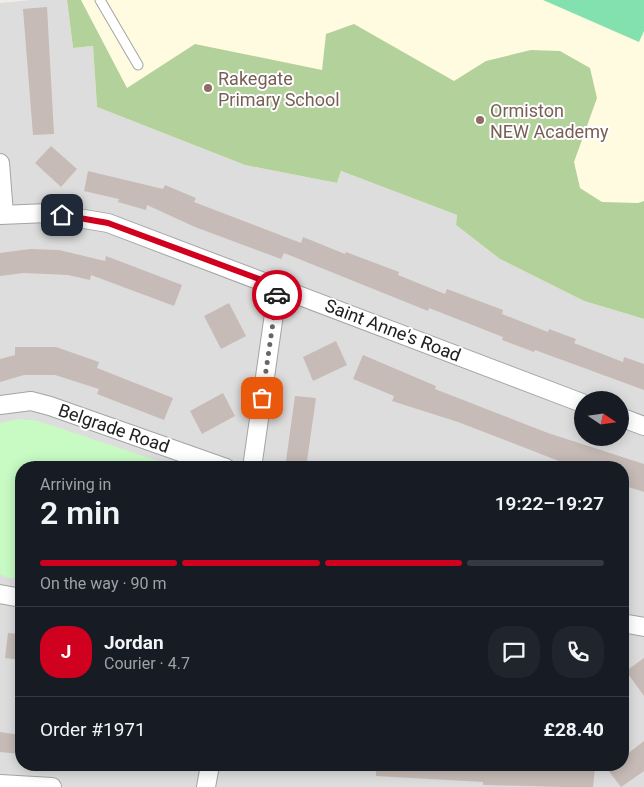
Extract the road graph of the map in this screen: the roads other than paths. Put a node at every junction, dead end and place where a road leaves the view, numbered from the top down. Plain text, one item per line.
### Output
1 (100, 0) edge
2 (138, 65) dead end
3 (0, 164) edge
4 (2, 215) edge
5 (278, 286) junction
6 (574, 400) edge
7 (0, 405) edge
8 (629, 420) edge
9 (644, 426) edge
10 (206, 461) edge
11 (253, 461) edge
12 (0, 594) edge
13 (15, 597) edge
14 (629, 624) edge
15 (644, 627) edge
16 (209, 771) edge
17 (0, 784) edge
18 (52, 787) edge
19 (206, 787) edge

1 - 2 lane
3 - 4 street
4 - 5 street, Saint Anne's Road
5 - 6 street, Saint Anne's Road
5 - 11 street
7 - 10 street, Belgrade Road
8 - 9 street
12 - 13 street
14 - 15 street
16 - 19 street
17 - 18 street

